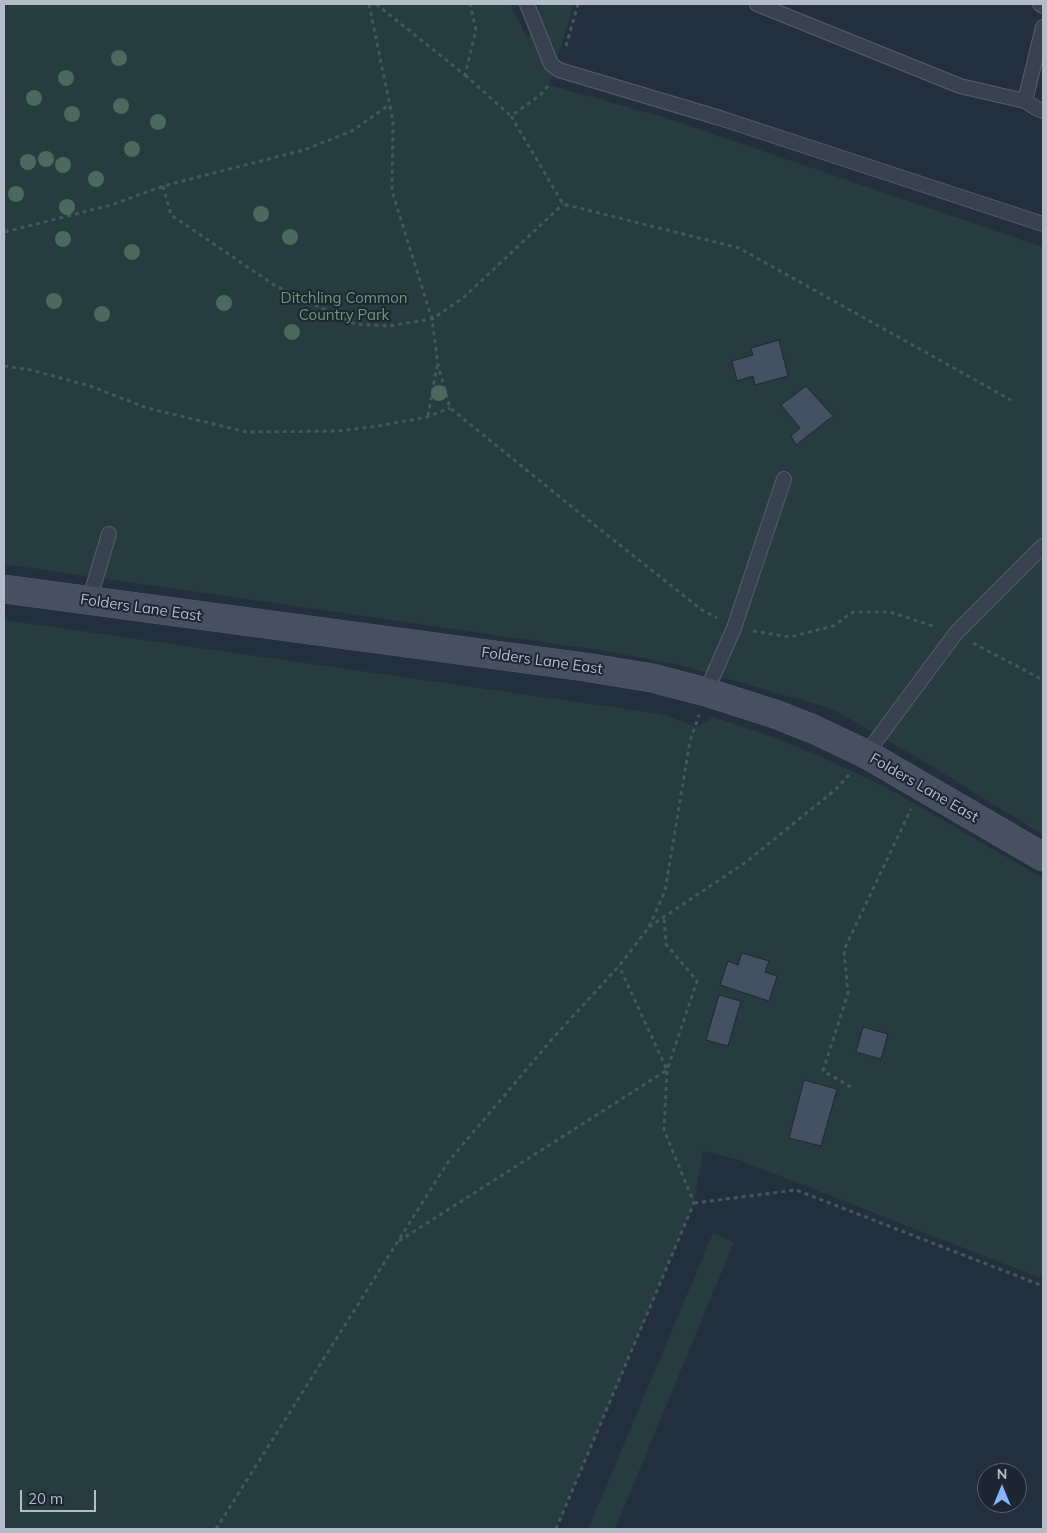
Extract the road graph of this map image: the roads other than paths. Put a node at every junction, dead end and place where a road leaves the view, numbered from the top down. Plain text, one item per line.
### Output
1 (528, 4) edge
2 (757, 4) edge
3 (1040, 4) edge
4 (1043, 6) edge
5 (1043, 26) edge
6 (1026, 101) junction
7 (1043, 111) edge
8 (1043, 224) edge
9 (784, 479) dead end
10 (109, 534) dead end
11 (1043, 546) edge
12 (4, 589) edge
13 (89, 601) junction
14 (706, 692) junction
15 (866, 754) junction
16 (1043, 857) edge

1 - 8 lane
2 - 6 lane
3 - 4 lane
5 - 6 lane
6 - 7 lane
9 - 14 lane
10 - 13 lane
11 - 15 lane
12 - 13 street, Folders Lane East
13 - 14 street, Folders Lane East
14 - 15 street, Folders Lane East
15 - 16 street, Folders Lane East

